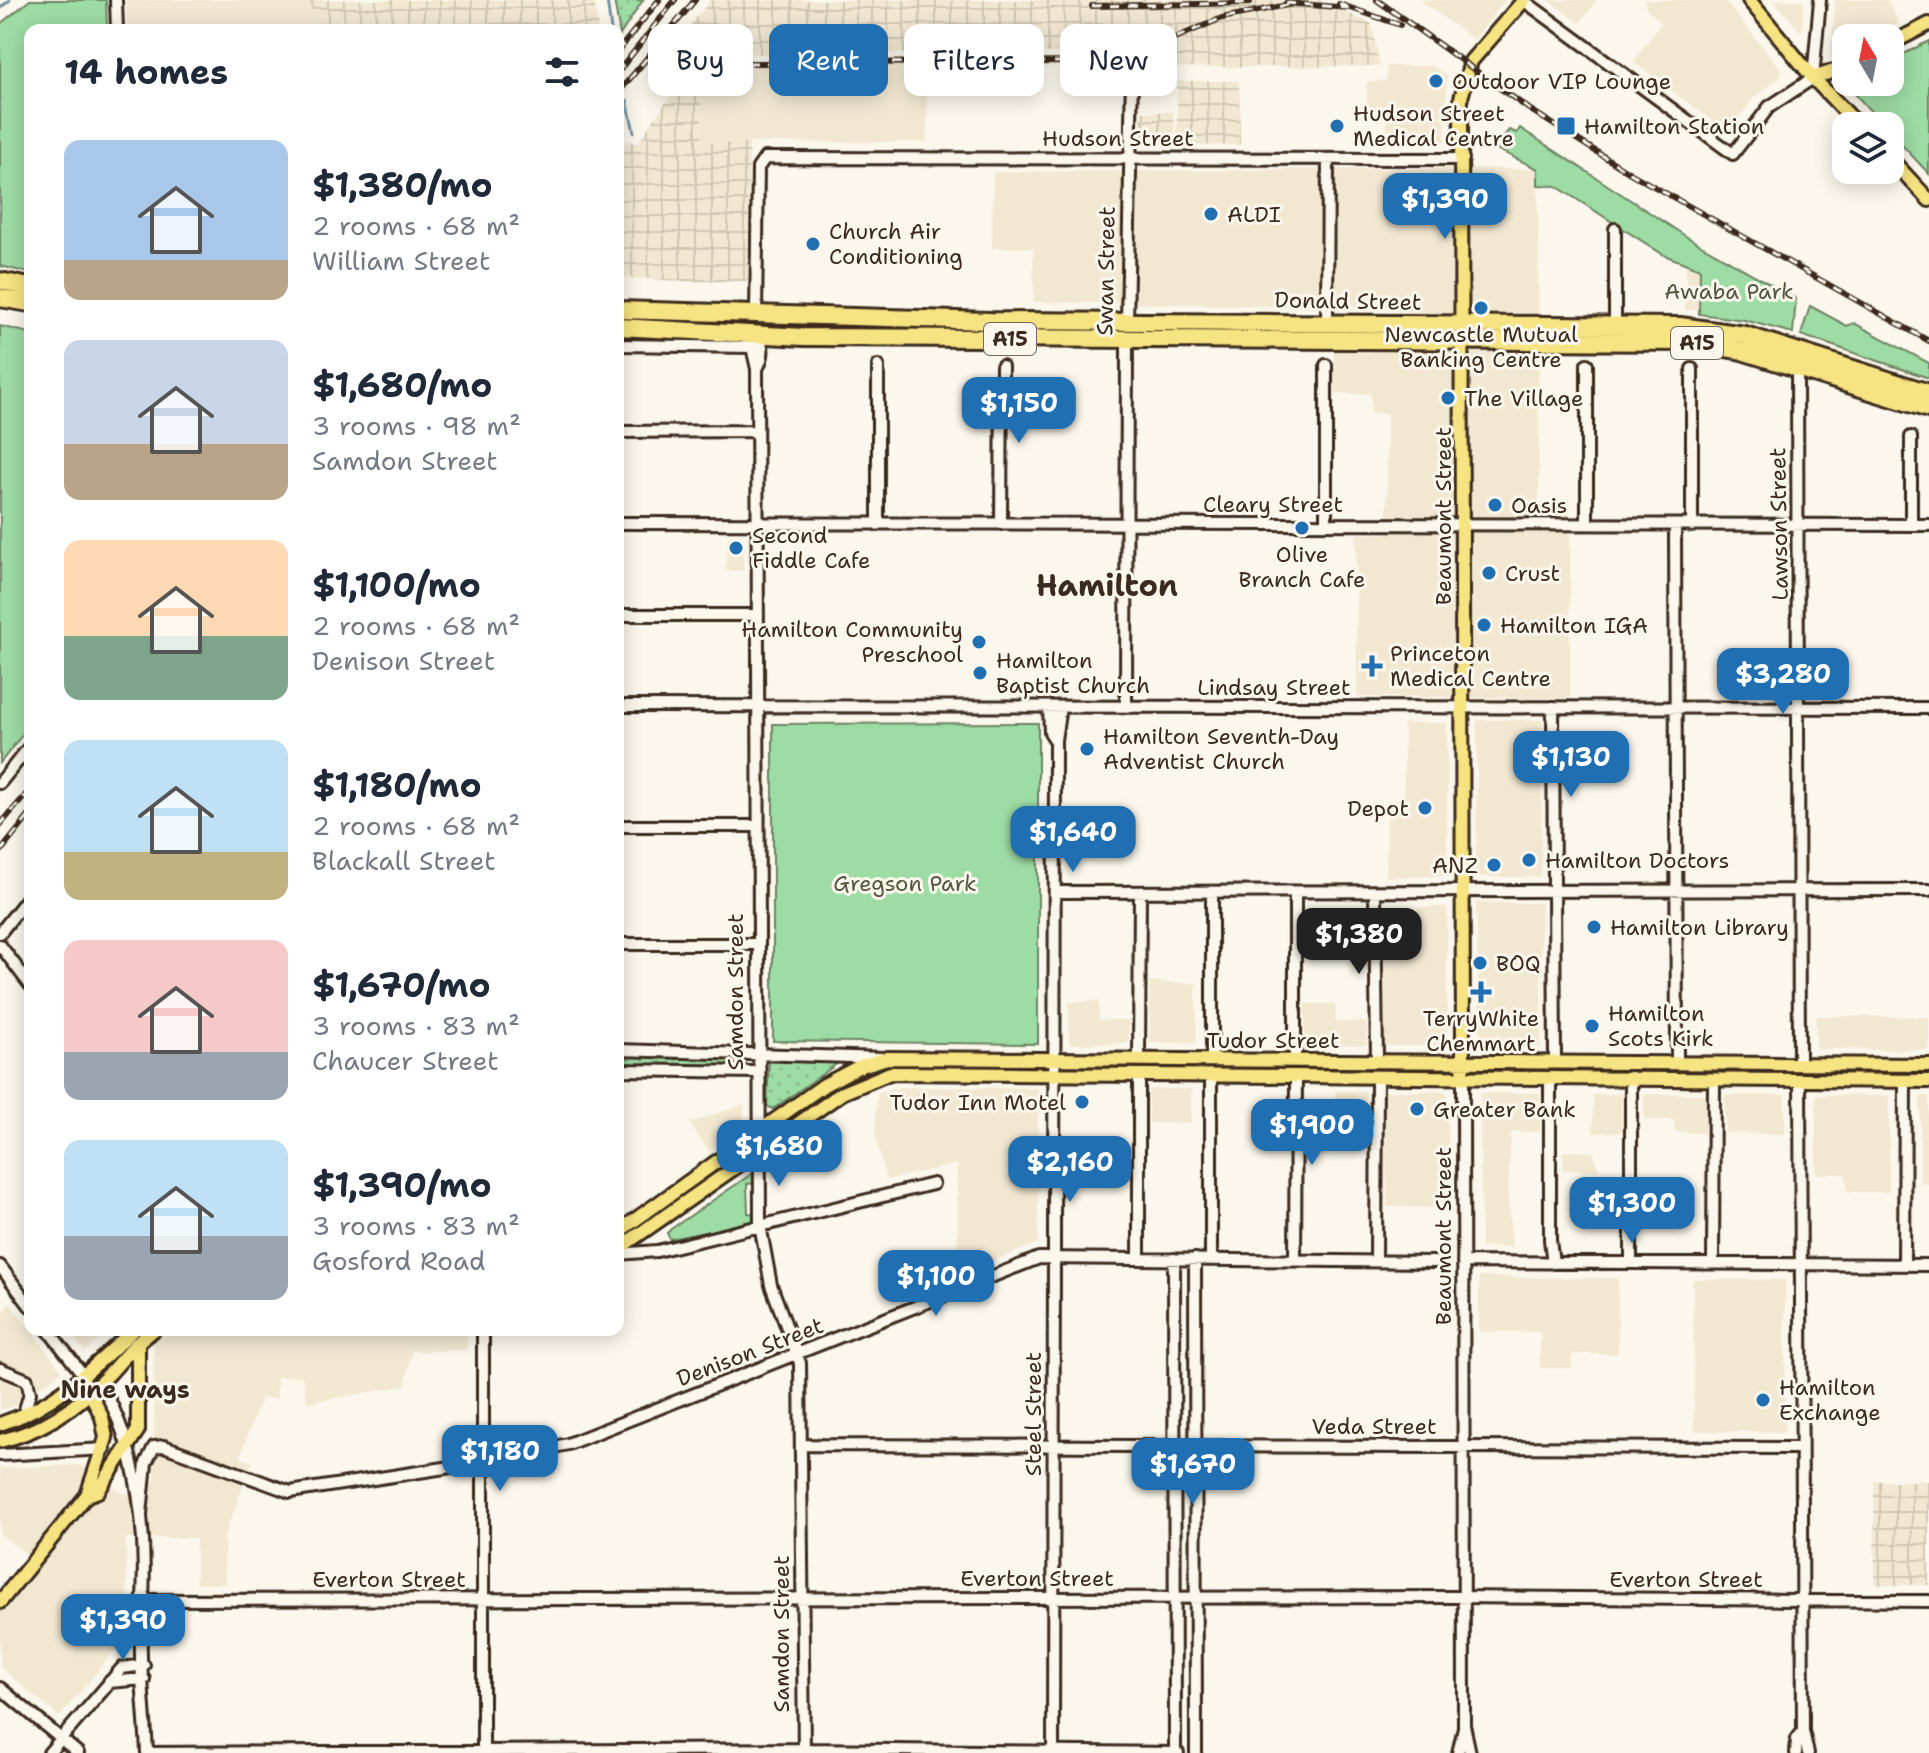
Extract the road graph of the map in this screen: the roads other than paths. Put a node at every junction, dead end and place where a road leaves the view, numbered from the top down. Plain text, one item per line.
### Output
1 (116, 0) edge
2 (1523, 0) edge
3 (1749, 0) edge
4 (1820, 0) edge
5 (117, 24) edge
6 (1929, 24) edge
7 (1904, 37) edge
8 (1832, 72) edge
9 (1813, 78) junction
10 (1131, 96) edge
11 (1846, 112) edge
12 (772, 157) joint
13 (1129, 158) junction
14 (1328, 159) junction
15 (1463, 159) junction
16 (1904, 173) edge
17 (1929, 200) edge
18 (1615, 229) dead end
19 (0, 281) edge
20 (24, 286) edge
21 (0, 298) edge
22 (24, 302) edge
23 (624, 310) edge
24 (756, 316) junction
25 (1127, 322) junction
26 (1327, 322) junction
27 (1615, 325) junction
28 (624, 328) edge
29 (1463, 333) junction
30 (1127, 339) junction
31 (755, 341) junction
32 (624, 345) edge
33 (1796, 350) junction
34 (1587, 364) dead end
35 (1326, 365) dead end
36 (878, 366) dead end
37 (1002, 366) dead end
38 (1692, 369) dead end
39 (1797, 369) junction
40 (1929, 393) edge
41 (1929, 409) edge
42 (757, 431) junction
43 (624, 432) edge
44 (1911, 437) dead end
45 (624, 523) edge
46 (1326, 523) junction
47 (1463, 523) junction
48 (1587, 523) junction
49 (1001, 524) junction
50 (1127, 524) junction
51 (758, 525) junction
52 (878, 525) junction
53 (1799, 525) junction
54 (1911, 525) junction
55 (1929, 525) edge
56 (1675, 526) junction
57 (1692, 526) junction
58 (624, 615) edge
59 (758, 615) junction
60 (624, 706) edge
61 (758, 706) junction
62 (1054, 707) junction
63 (1126, 707) junction
64 (1463, 707) junction
65 (1553, 707) junction
66 (1675, 707) junction
67 (1800, 707) junction
68 (1929, 708) edge
69 (24, 753) edge
70 (0, 783) edge
71 (624, 826) edge
72 (757, 826) junction
73 (1799, 889) junction
74 (1929, 890) edge
75 (1677, 891) junction
76 (1056, 892) junction
77 (1375, 892) junction
78 (1554, 892) junction
79 (1140, 893) junction
80 (1212, 893) junction
81 (1295, 893) junction
82 (1461, 893) junction
83 (24, 903) edge
84 (0, 933) edge
85 (624, 944) edge
86 (757, 944) junction
87 (0, 945) edge
88 (24, 977) edge
89 (624, 1050) edge
90 (757, 1053) junction
91 (887, 1058) junction
92 (1054, 1058) junction
93 (1139, 1059) junction
94 (1212, 1060) junction
95 (1295, 1060) junction
96 (1377, 1060) junction
97 (1463, 1061) junction
98 (1555, 1062) junction
99 (1677, 1062) junction
100 (1799, 1063) junction
101 (1929, 1065) edge
102 (624, 1070) edge
103 (757, 1072) junction
104 (1054, 1075) junction
105 (1139, 1075) junction
106 (1211, 1075) junction
107 (1296, 1075) junction
108 (1377, 1076) junction
109 (1463, 1077) junction
110 (1631, 1077) junction
111 (1550, 1078) junction
112 (1714, 1079) junction
113 (1800, 1079) junction
114 (1905, 1081) junction
115 (1929, 1081) edge
116 (759, 1130) junction
117 (760, 1150) junction
118 (933, 1184) dead end
119 (760, 1225) junction
120 (624, 1228) edge
121 (624, 1248) edge
122 (624, 1252) edge
123 (1053, 1258) junction
124 (1139, 1258) junction
125 (1174, 1259) junction
126 (1195, 1259) junction
127 (1211, 1259) junction
128 (1295, 1259) junction
129 (1376, 1259) junction
130 (1435, 1262) dead end
131 (1463, 1262) junction
132 (1631, 1262) junction
133 (1713, 1262) junction
134 (1801, 1262) junction
135 (1553, 1263) junction
136 (1904, 1265) junction
137 (1929, 1265) edge
138 (0, 1266) edge
139 (24, 1298) edge
140 (53, 1336) edge
141 (135, 1336) edge
142 (483, 1336) edge
143 (797, 1354) junction
144 (0, 1369) edge
145 (85, 1377) junction
146 (100, 1383) junction
147 (90, 1394) junction
148 (23, 1416) junction
149 (0, 1424) edge
150 (0, 1441) edge
151 (802, 1445) junction
152 (1196, 1445) junction
153 (1053, 1446) junction
154 (1175, 1446) junction
155 (1464, 1446) junction
156 (1801, 1448) junction
157 (105, 1449) junction
158 (127, 1450) junction
159 (0, 1455) edge
160 (483, 1462) junction
161 (87, 1495) junction
162 (141, 1514) junction
163 (1196, 1597) junction
164 (802, 1598) junction
165 (1052, 1598) junction
166 (1176, 1598) junction
167 (1464, 1598) junction
168 (483, 1599) junction
169 (146, 1600) junction
170 (1802, 1600) junction
171 (1929, 1601) edge
172 (0, 1602) edge
173 (144, 1665) junction
174 (144, 1679) junction
175 (108, 1683) junction
176 (0, 1688) edge
177 (1464, 1725) junction
178 (60, 1739) junction
179 (644, 1751) edge
180 (804, 1751) edge
181 (1053, 1752) edge
182 (1176, 1752) edge
183 (49, 1753) edge
184 (78, 1753) edge
185 (147, 1753) edge
186 (353, 1753) edge
187 (483, 1753) edge
188 (1196, 1753) edge
189 (1458, 1753) edge
190 (1470, 1753) edge
191 (1802, 1753) edge

1 - 5 street
2 - 9 street
2 - 15 main road, Beaumont Street
3 - 9 main road
4 - 9 street
6 - 7 main road
8 - 9 main road
9 - 11 main road
10 - 13 street, Swan Street
12 - 13 street, Hudson Street
12 - 24 street, Samdon Street
13 - 14 street, Hudson Street
13 - 25 street, Swan Street
14 - 15 street, Hudson Street
14 - 26 street
15 - 29 main road, Beaumont Street
16 - 17 main road
18 - 27 street
19 - 20 highway
21 - 22 highway
23 - 24 highway, A15
24 - 25 highway, Donald Street / A15
24 - 31 highway, Samdon Street
25 - 26 highway, Donald Street / A15
25 - 30 highway, Swan Street
26 - 29 highway, Donald Street / A15
27 - 29 highway, Donald Street / A15
27 - 33 highway, Donald Street / A15
28 - 31 highway, A15
29 - 30 highway, Donald Street / A15
29 - 39 highway, Donald Street / A15
29 - 47 main road, Beaumont Street
30 - 31 highway, Donald Street / A15
30 - 50 street, Swan Street
31 - 32 street, Donald Street
31 - 42 street, Samdon Street
33 - 39 highway
33 - 40 highway, Donald Street / A15
34 - 48 street
35 - 46 street
36 - 52 street
37 - 49 street
38 - 57 street
39 - 41 highway, Donald Street / A15
39 - 53 street, Lawson Street
42 - 43 street
42 - 51 street, Samdon Street
44 - 54 street
45 - 51 street, Cleary Street
46 - 47 street, Cleary Street
46 - 50 street, Cleary Street
47 - 48 street, Cleary Street
47 - 64 main road, Beaumont Street
48 - 56 street, Cleary Street
49 - 50 street, Cleary Street
49 - 52 street, Cleary Street
50 - 63 street, Swan Street
51 - 52 street, Cleary Street
51 - 59 street, Samdon Street
53 - 54 street, Cleary Street
53 - 57 street, Cleary Street
53 - 67 street, Lawson Street
54 - 55 street, Cleary Street
56 - 57 street, Cleary Street
56 - 66 street
58 - 59 street
59 - 61 street, Samdon Street
60 - 61 street, Lindsay Street
61 - 62 street, Lindsay Street
61 - 72 street, Samdon Street
62 - 63 street, Lindsay Street
62 - 76 street, Steel Street
63 - 64 street, Lindsay Street
64 - 65 street, Lindsay Street
64 - 82 main road, Beaumont Street
65 - 66 street, Lindsay Street
65 - 78 street
66 - 67 street, Lindsay Street
66 - 75 street
67 - 68 street, Lindsay Street
67 - 73 street, Lawson Street
69 - 70 street
71 - 72 street
72 - 86 street, Samdon Street
73 - 74 street
73 - 75 street
73 - 100 street, Lawson Street
75 - 78 street
75 - 99 street
76 - 79 street
76 - 92 street, Steel Street
77 - 81 street
77 - 82 street
77 - 96 street
78 - 82 street
78 - 98 street
79 - 80 street
79 - 93 street
80 - 81 street
80 - 94 street
81 - 95 street
82 - 97 main road, Beaumont Street
83 - 84 street
85 - 86 street
86 - 90 street, Samdon Street
87 - 88 street
89 - 90 street, Tudor Street
90 - 91 street, Tudor Street
90 - 103 street, Samdon Street
91 - 92 main road, Tudor Street
91 - 116 main road
92 - 93 main road, Tudor Street
92 - 104 street, Steel Street
93 - 94 main road, Tudor Street
94 - 95 main road, Tudor Street
95 - 96 main road, Tudor Street
96 - 97 main road, Tudor Street
97 - 98 main road, Tudor Street
97 - 109 main road, Beaumont Street
98 - 99 main road, Tudor Street
99 - 100 main road, Tudor Street
100 - 101 main road, Tudor Street
102 - 103 street
103 - 116 street, Samdon Street
104 - 105 main road, Tudor Street
104 - 117 main road, Tudor Street
104 - 123 street, Steel Street
105 - 106 main road, Tudor Street
105 - 124 street
106 - 107 main road, Tudor Street
106 - 127 street
107 - 108 main road, Tudor Street
107 - 128 street
108 - 109 main road, Tudor Street
108 - 129 street
109 - 111 main road, Tudor Street
109 - 131 street, Beaumont Street
110 - 111 main road, Tudor Street
110 - 112 main road, Tudor Street
110 - 132 street
111 - 135 street
112 - 113 main road, Tudor Street
112 - 133 street
113 - 114 main road, Tudor Street
113 - 134 street
114 - 115 main road, Tudor Street
114 - 136 street
116 - 117 street, Samdon Street
116 - 120 main road
117 - 119 street, Samdon Street
117 - 121 main road, Tudor Street
118 - 119 street
119 - 122 street
119 - 143 street, Samdon Street
123 - 124 street, Denison Street
123 - 143 street, Denison Street
123 - 153 street, Steel Street
124 - 125 street, Denison Street
125 - 126 street, Denison Street
125 - 154 street
126 - 127 street, Denison Street
126 - 152 street
127 - 128 street, Denison Street
128 - 129 street, Denison Street
129 - 130 street, Denison Street
131 - 135 street
131 - 155 street, Beaumont Street
132 - 133 street
132 - 135 street
133 - 134 street
134 - 136 street
134 - 156 street
136 - 137 street
138 - 139 street
140 - 145 street
141 - 145 main road
141 - 146 main road
141 - 158 main road
142 - 160 street
143 - 151 street, Samdon Street
143 - 160 street, Denison Street
144 - 148 street
145 - 146 main road
145 - 147 main road
145 - 148 main road
146 - 147 main road
146 - 158 street
147 - 150 main road
147 - 157 main road
148 - 149 main road
151 - 153 street, Veda Street
151 - 164 street, Samdon Street
152 - 154 street, Veda Street
152 - 155 street, Veda Street
152 - 163 street
153 - 154 street, Veda Street
153 - 165 street, Steel Street
154 - 166 street
155 - 156 street, Veda Street
155 - 167 street, Beaumont Street
156 - 170 street
157 - 159 street
157 - 161 main road
158 - 161 main road
158 - 162 street
160 - 162 street, Denison Street
160 - 168 street
161 - 172 main road
162 - 169 street
163 - 166 street, Everton Street
163 - 167 street, Everton Street
163 - 188 street
164 - 165 street, Everton Street
164 - 168 street, Everton Street
164 - 180 street, Samdon Street
165 - 166 street, Everton Street
165 - 181 street, Steel Street
166 - 182 street
167 - 170 street, Everton Street
167 - 177 street, Beaumont Street
168 - 169 street, Everton Street
168 - 187 street
169 - 173 street
170 - 171 street, Everton Street
170 - 191 street
173 - 174 street
173 - 175 street
174 - 175 street
174 - 185 street
175 - 178 street
176 - 178 street
177 - 189 street, Beaumont Street
177 - 190 street, Beaumont Street
178 - 183 street
178 - 184 street
179 - 180 street
179 - 187 street
180 - 181 street
181 - 182 street
185 - 186 street
186 - 187 street

